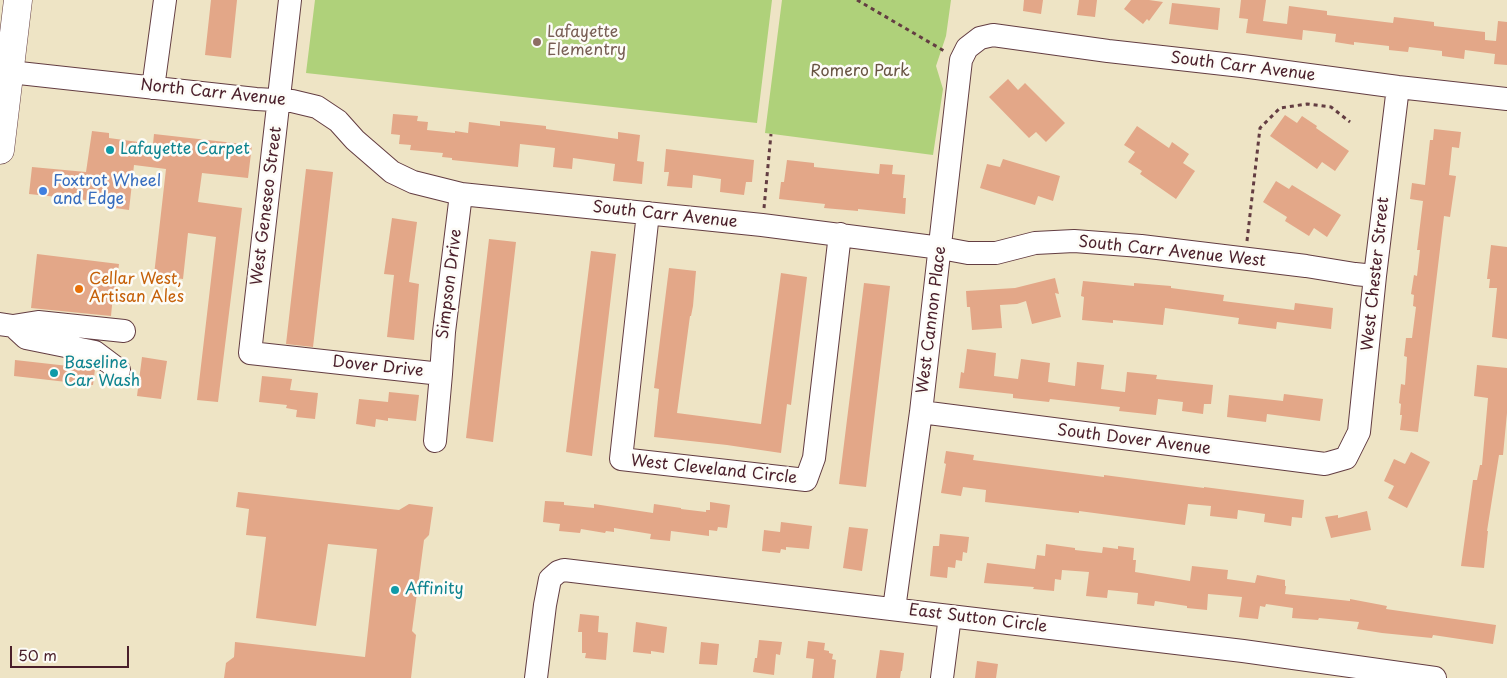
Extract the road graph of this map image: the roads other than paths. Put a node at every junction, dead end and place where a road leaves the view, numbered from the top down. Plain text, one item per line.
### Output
1 (18, 0) edge
2 (165, 0) edge
3 (290, 0) edge
4 (962, 60) joint
5 (10, 72) junction
6 (1398, 87) junction
7 (153, 88) junction
8 (1507, 99) edge
9 (279, 100) junction
10 (0, 150) edge
11 (392, 172) joint
12 (461, 194) junction
13 (648, 213) junction
14 (840, 234) junction
15 (941, 248) junction
16 (1375, 276) junction
17 (6, 325) edge
18 (124, 331) dead end
19 (250, 353) joint
20 (119, 370) dead end
21 (441, 374) junction
22 (921, 412) junction
23 (434, 441) dead end
24 (1346, 458) joint
25 (894, 609) junction
26 (950, 616) junction
27 (536, 678) edge
28 (942, 678) edge
29 (1435, 678) edge

1 - 5 main road
2 - 7 street
3 - 9 street, West Geneseo Street
4 - 6 street, South Carr Avenue
4 - 15 street, West Cannon Place
5 - 7 street, North Carr Avenue
5 - 10 main road
6 - 8 street, South Carr Avenue
6 - 16 street, West Chester Street
7 - 9 street, North Carr Avenue
9 - 11 street, North Carr Avenue
9 - 19 street, West Geneseo Street
11 - 12 street, South Carr Avenue
12 - 13 street, South Carr Avenue
12 - 21 street, Simpson Drive
13 - 14 street, South Carr Avenue
13 - 14 street, West Cleveland Circle
14 - 15 street, South Carr Avenue
15 - 16 street, South Carr Avenue West
15 - 22 street, West Cannon Place
16 - 24 street, West Chester Street
17 - 18 street
17 - 20 street
19 - 21 street, Dover Drive
21 - 23 street, Dover Drive
22 - 24 street, South Dover Avenue
22 - 25 street, West Cannon Place
25 - 26 street, East Sutton Circle
25 - 27 street, East Sutton Circle
26 - 28 street
26 - 29 street, East Sutton Circle

